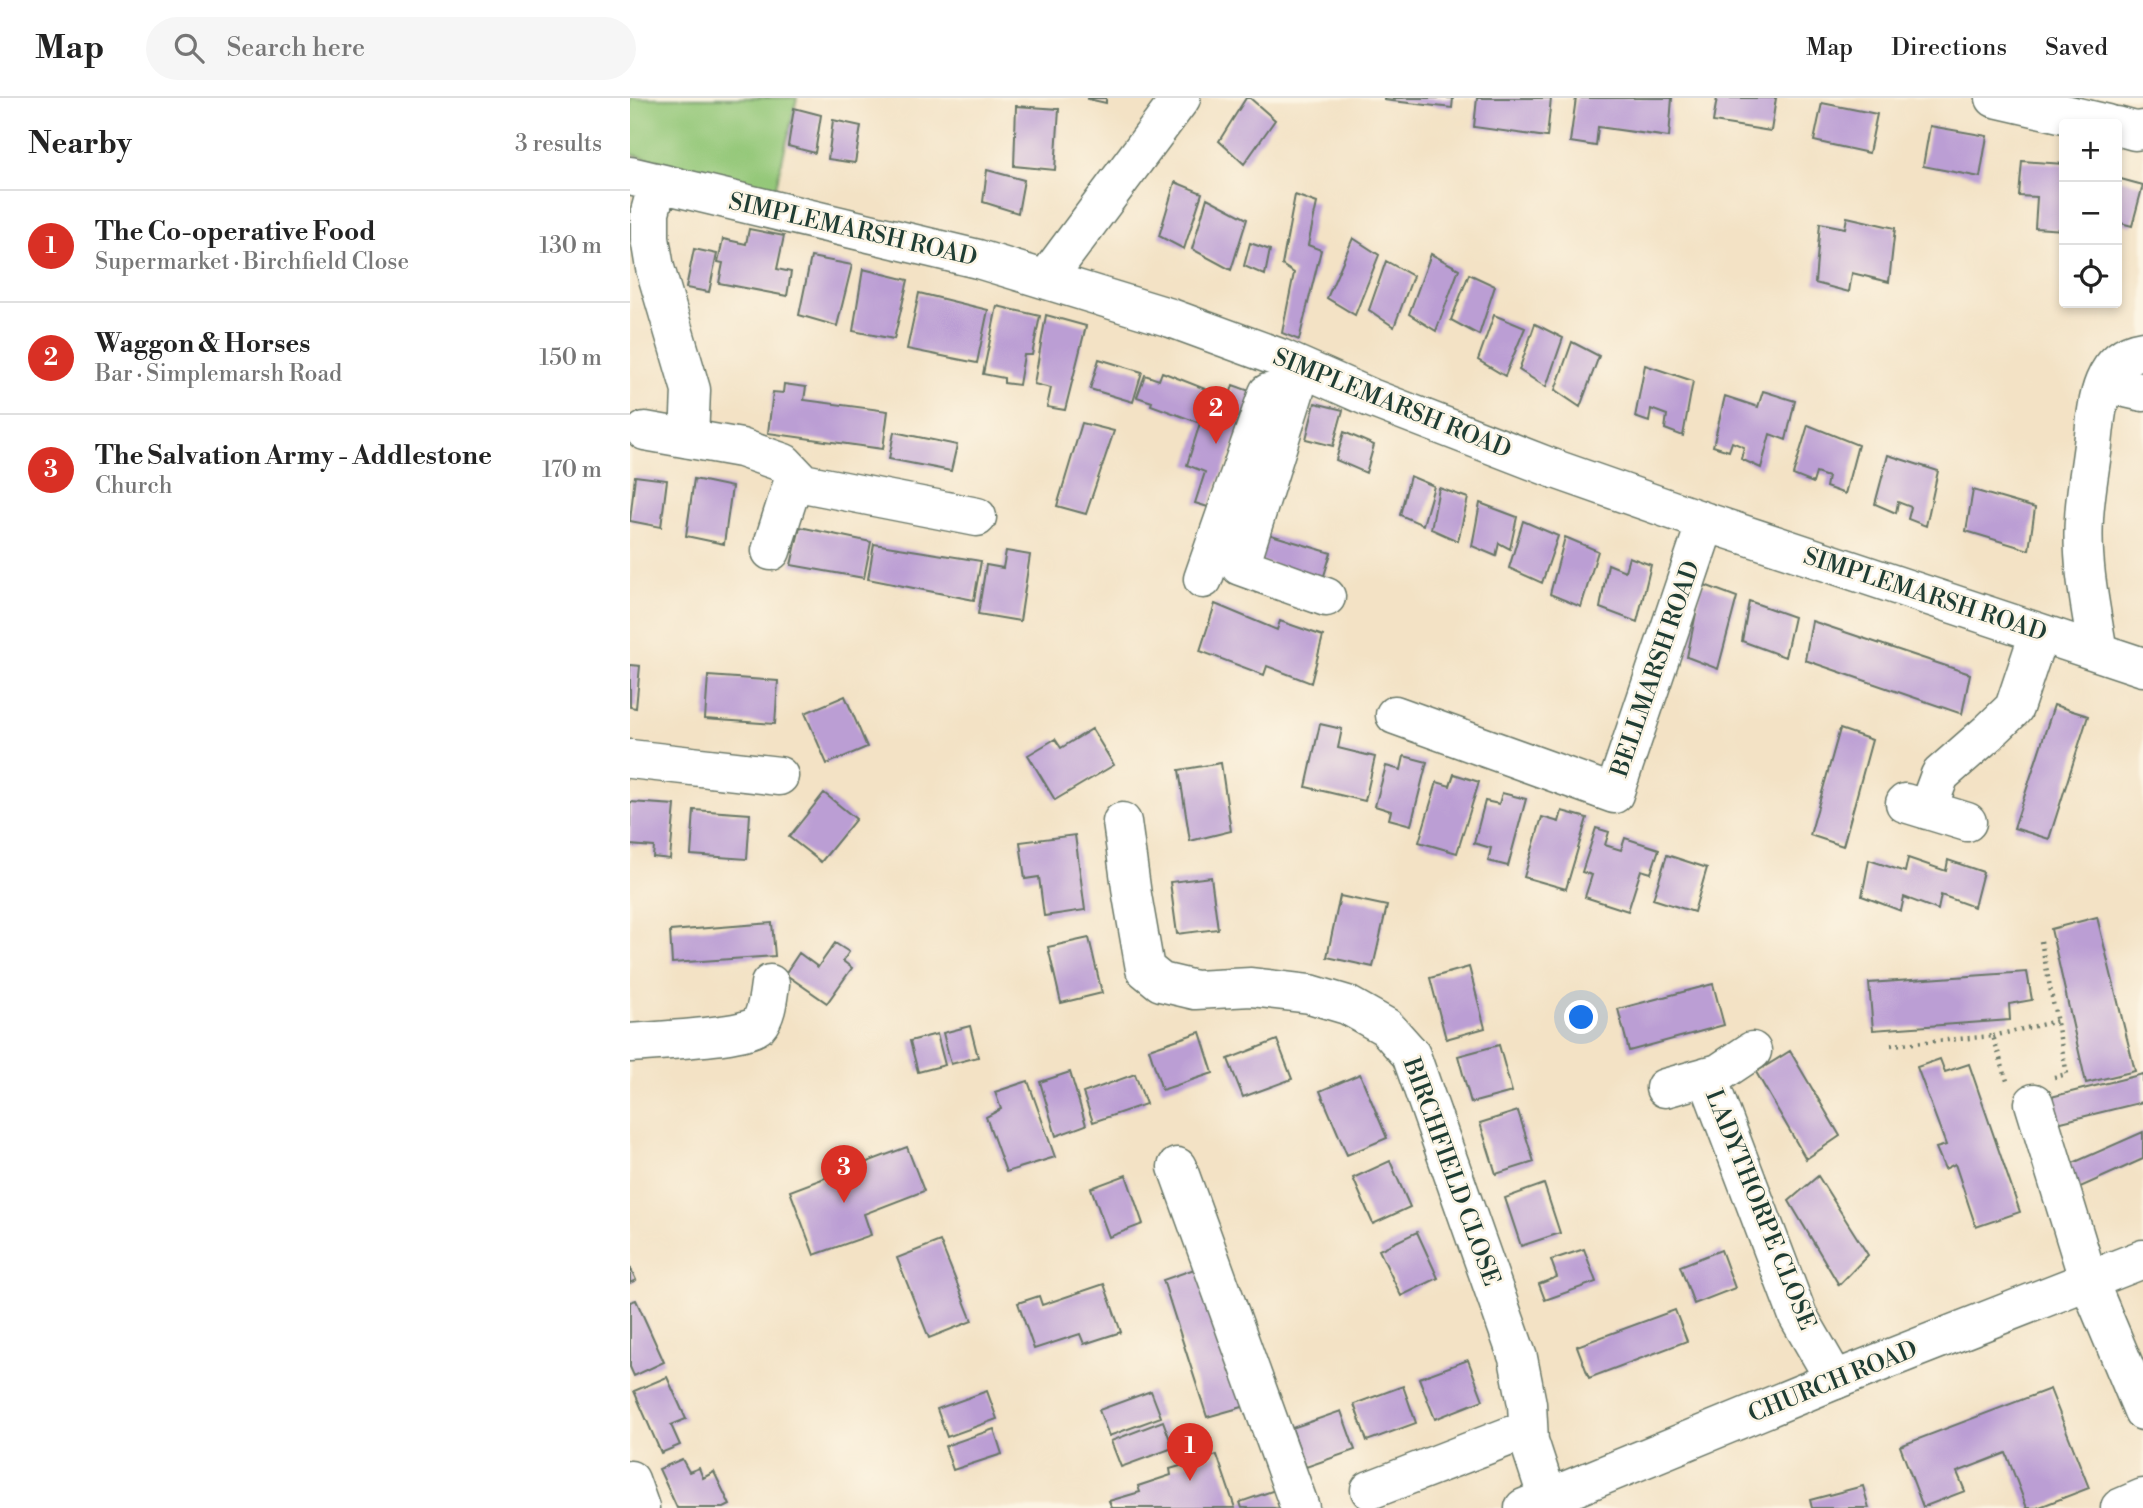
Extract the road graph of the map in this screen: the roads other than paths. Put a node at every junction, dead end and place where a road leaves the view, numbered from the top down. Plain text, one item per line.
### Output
1 (1181, 98) edge
2 (1995, 98) edge
3 (2126, 128) edge
4 (644, 180) edge
5 (1051, 280) junction
6 (2143, 350) edge
7 (1291, 363) junction
8 (2104, 383) junction
9 (2143, 392) edge
10 (645, 432) dead end
11 (689, 439) junction
12 (795, 476) junction
13 (977, 517) dead end
14 (1706, 522) junction
15 (772, 551) dead end
16 (1203, 579) dead end
17 (1326, 597) dead end
18 (2039, 633) junction
19 (2098, 652) junction
20 (2143, 667) edge
21 (1395, 715) dead end
22 (630, 759) edge
23 (779, 773) dead end
24 (1122, 822) dead end
25 (1967, 822) dead end
26 (770, 984) dead end
27 (630, 1043) edge
28 (1752, 1051) dead end
29 (1707, 1076) junction
30 (1665, 1088) dead end
31 (2030, 1093) road end
32 (1177, 1167) dead end
33 (2143, 1259) edge
34 (2089, 1282) junction
35 (1835, 1380) junction
36 (2143, 1411) edge
37 (1528, 1429) junction
38 (630, 1480) edge
39 (1370, 1490) dead end
40 (2143, 1498) edge
41 (1536, 1503) edge
42 (640, 1508) edge
43 (1300, 1508) edge
44 (2120, 1508) edge

1 - 5 street
2 - 3 street
4 - 5 street, SIMPLEMARSH ROAD
4 - 11 street
5 - 7 street, SIMPLEMARSH ROAD
6 - 8 street
7 - 14 street, SIMPLEMARSH ROAD
7 - 16 street
7 - 17 street
8 - 9 street
8 - 19 street
10 - 11 street
11 - 12 street
12 - 13 street
12 - 15 street
14 - 18 street, SIMPLEMARSH ROAD
14 - 21 street, BELLMARSH ROAD
18 - 19 street, SIMPLEMARSH ROAD
18 - 25 street
19 - 20 street, SIMPLEMARSH ROAD
22 - 23 street
24 - 37 street, BIRCHFIELD CLOSE
26 - 27 street
28 - 29 street, LADYTHORPE CLOSE
29 - 30 street, LADYTHORPE CLOSE
29 - 35 street, LADYTHORPE CLOSE
31 - 34 street
32 - 43 street
33 - 34 street, CHURCH ROAD
34 - 35 street, CHURCH ROAD
34 - 36 street
35 - 41 street, CHURCH ROAD
37 - 39 street
37 - 41 street, BIRCHFIELD CLOSE
38 - 42 street
40 - 44 street

